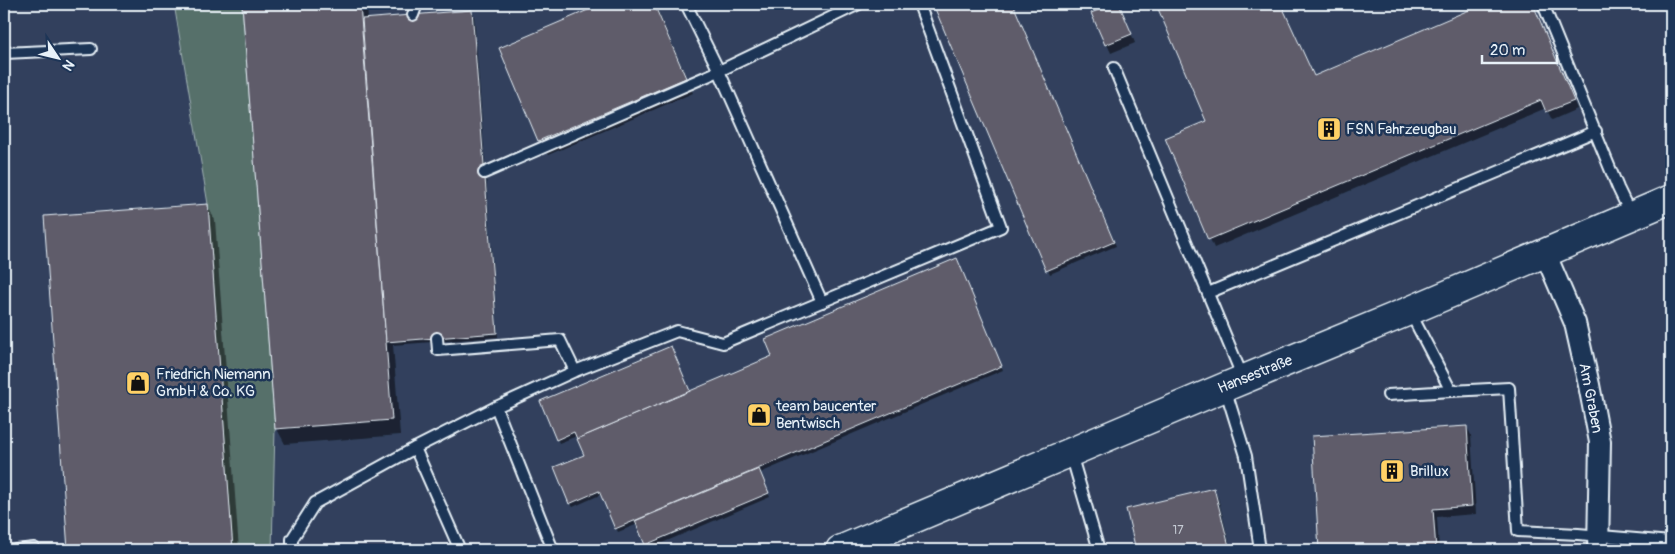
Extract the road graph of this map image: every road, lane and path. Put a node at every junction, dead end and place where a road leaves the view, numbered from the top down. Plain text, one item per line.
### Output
1 (417, 4) edge
2 (686, 4) edge
3 (859, 4) edge
4 (919, 4) edge
5 (1543, 4) edge
6 (414, 14) dead end
7 (91, 49) dead end
8 (4, 53) edge
9 (1114, 68) dead end
10 (720, 71) junction
11 (1596, 131) junction
12 (484, 173) dead end
13 (1671, 199) edge
14 (1631, 216) junction
15 (1545, 253) junction
16 (1208, 293) junction
17 (822, 302) junction
18 (1409, 311) junction
19 (437, 338) dead end
20 (575, 371) junction
21 (1234, 383) junction
22 (1451, 391) junction
23 (1388, 395) dead end
24 (496, 407) junction
25 (414, 448) junction
26 (1071, 453) junction
27 (1671, 542) edge
28 (1598, 543) edge
29 (1658, 546) edge
30 (34, 548) dead end
31 (16, 550) edge
32 (292, 550) edge
33 (460, 550) edge
34 (553, 550) edge
35 (840, 550) edge
36 (1099, 550) edge
37 (1260, 550) edge

1 - 6 lane
2 - 10 lane
3 - 10 lane
4 - 17 lane
5 - 11 lane
7 - 8 lane
9 - 16 lane
10 - 12 lane
10 - 17 lane
11 - 14 lane
11 - 16 lane
13 - 14 street, Hansestraße
14 - 15 street, Hansestraße
15 - 18 street, Hansestraße
15 - 28 street, Am Graben
16 - 21 lane
17 - 20 lane
18 - 21 street, Hansestraße
18 - 22 lane
19 - 20 lane
20 - 24 lane
21 - 26 street, Hansestraße
21 - 37 lane
22 - 23 lane
22 - 28 lane
24 - 25 lane
24 - 34 lane
25 - 32 lane
25 - 33 lane
26 - 35 street, Hansestraße
26 - 36 lane
27 - 29 lane
28 - 29 lane
30 - 31 lane

